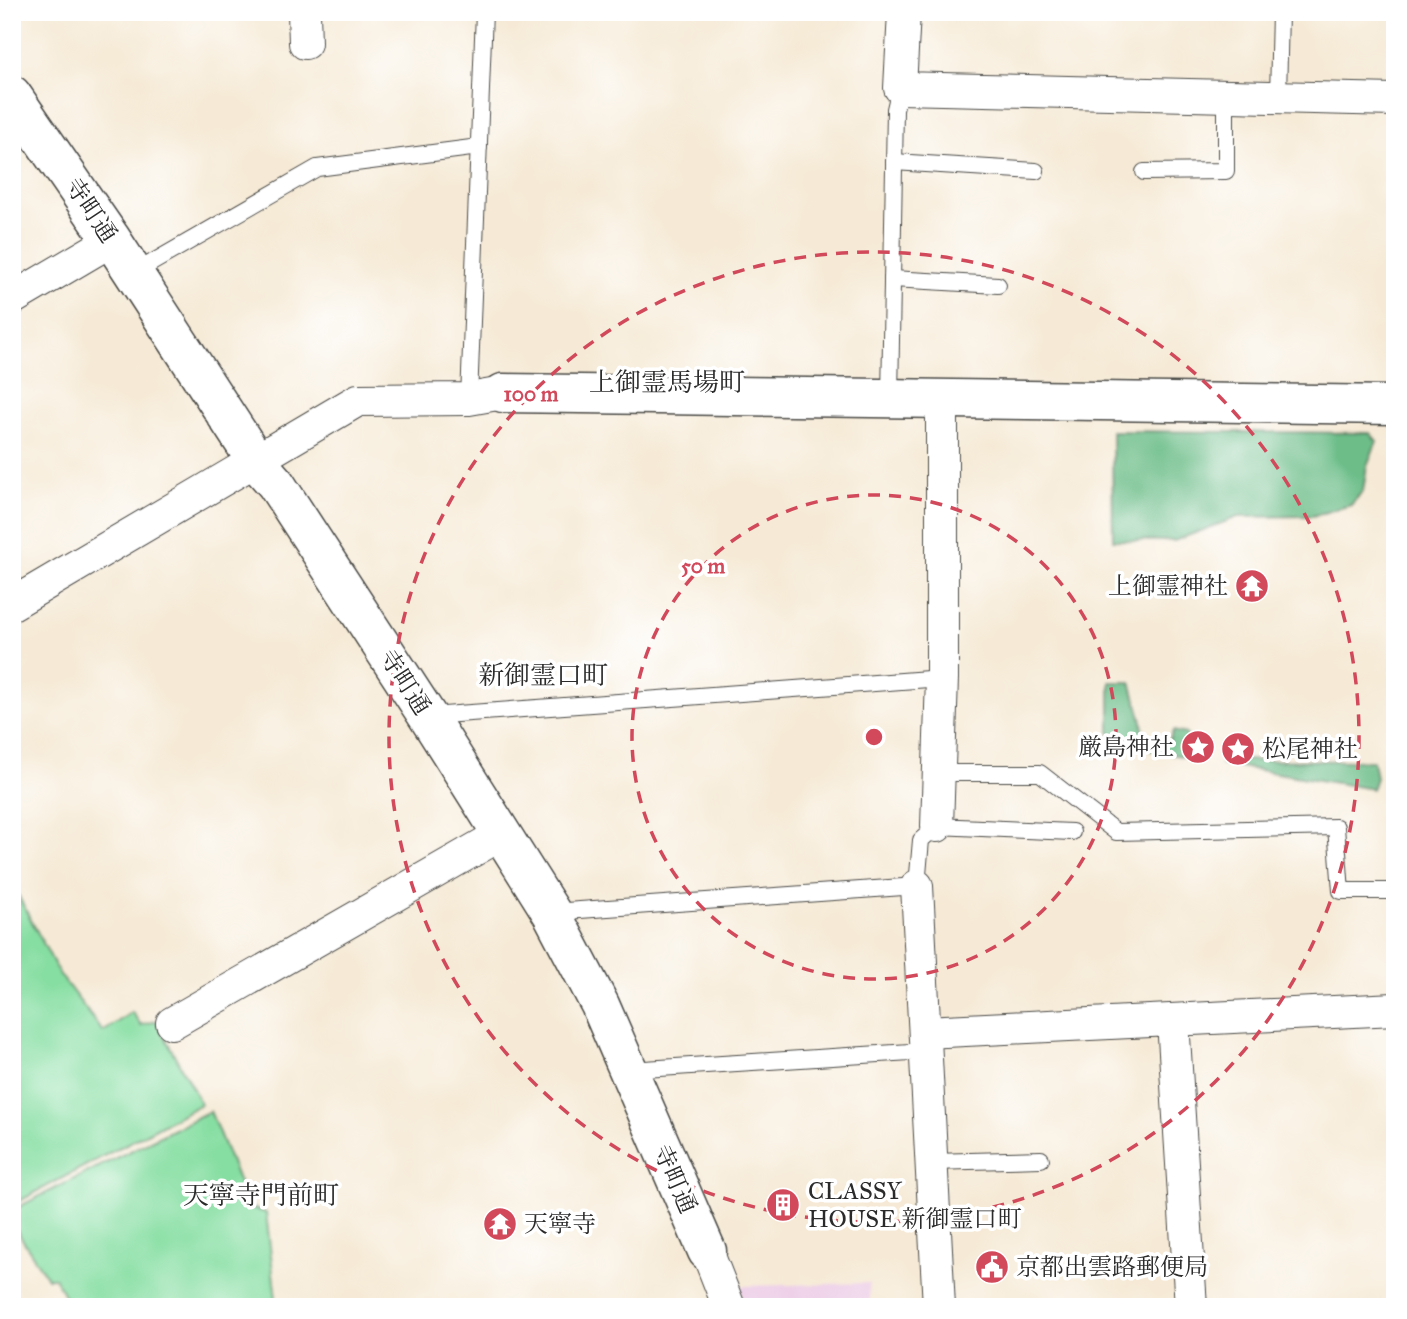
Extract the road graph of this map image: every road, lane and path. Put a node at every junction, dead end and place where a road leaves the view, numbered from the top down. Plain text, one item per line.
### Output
1 (484, 12) edge
2 (904, 12) edge
3 (1280, 12) edge
4 (900, 88) junction
5 (12, 95) edge
6 (1226, 96) junction
7 (1278, 97) junction
8 (1395, 100) edge
9 (479, 147) junction
10 (894, 162) junction
11 (1036, 171) dead end
12 (1144, 172) dead end
13 (112, 240) junction
14 (134, 273) junction
15 (892, 279) junction
16 (998, 285) dead end
17 (12, 299) edge
18 (486, 396) junction
19 (890, 398) junction
20 (942, 399) junction
21 (1395, 405) edge
22 (256, 461) junction
23 (12, 604) edge
24 (942, 678) junction
25 (428, 717) junction
26 (940, 773) junction
27 (937, 826) junction
28 (1072, 832) dead end
29 (500, 835) junction
30 (917, 886) junction
31 (1395, 891) edge
32 (551, 912) junction
33 (1395, 1009) edge
34 (1173, 1021) junction
35 (172, 1023) dead end
36 (925, 1041) junction
37 (627, 1070) junction
38 (1041, 1159) dead end
39 (932, 1162) junction
40 (707, 1251) joint
41 (729, 1307) edge
42 (939, 1307) edge
43 (1191, 1307) edge

1 - 9 lane
2 - 4 street
3 - 7 lane
4 - 6 street
4 - 10 lane
5 - 13 street, 寺町通
6 - 7 street
6 - 12 lane
7 - 8 street
9 - 14 lane
9 - 18 lane
10 - 11 lane
10 - 15 lane
13 - 14 street, 寺町通
13 - 17 street
14 - 22 street, 寺町通
15 - 16 lane
15 - 19 lane
18 - 19 street
18 - 22 street
19 - 20 street
20 - 21 street
20 - 24 street
22 - 23 street
22 - 25 street, 寺町通
24 - 25 lane
24 - 26 street
25 - 29 street, 寺町通
26 - 27 street
26 - 31 lane
27 - 28 lane
27 - 30 lane
29 - 32 street, 寺町通
29 - 35 street
30 - 32 lane
30 - 36 street
32 - 37 street, 寺町通
33 - 34 street
34 - 36 street
34 - 43 street
36 - 37 lane
36 - 39 street
37 - 40 street, 寺町通
38 - 39 lane
39 - 42 street
40 - 41 street, 寺町通

